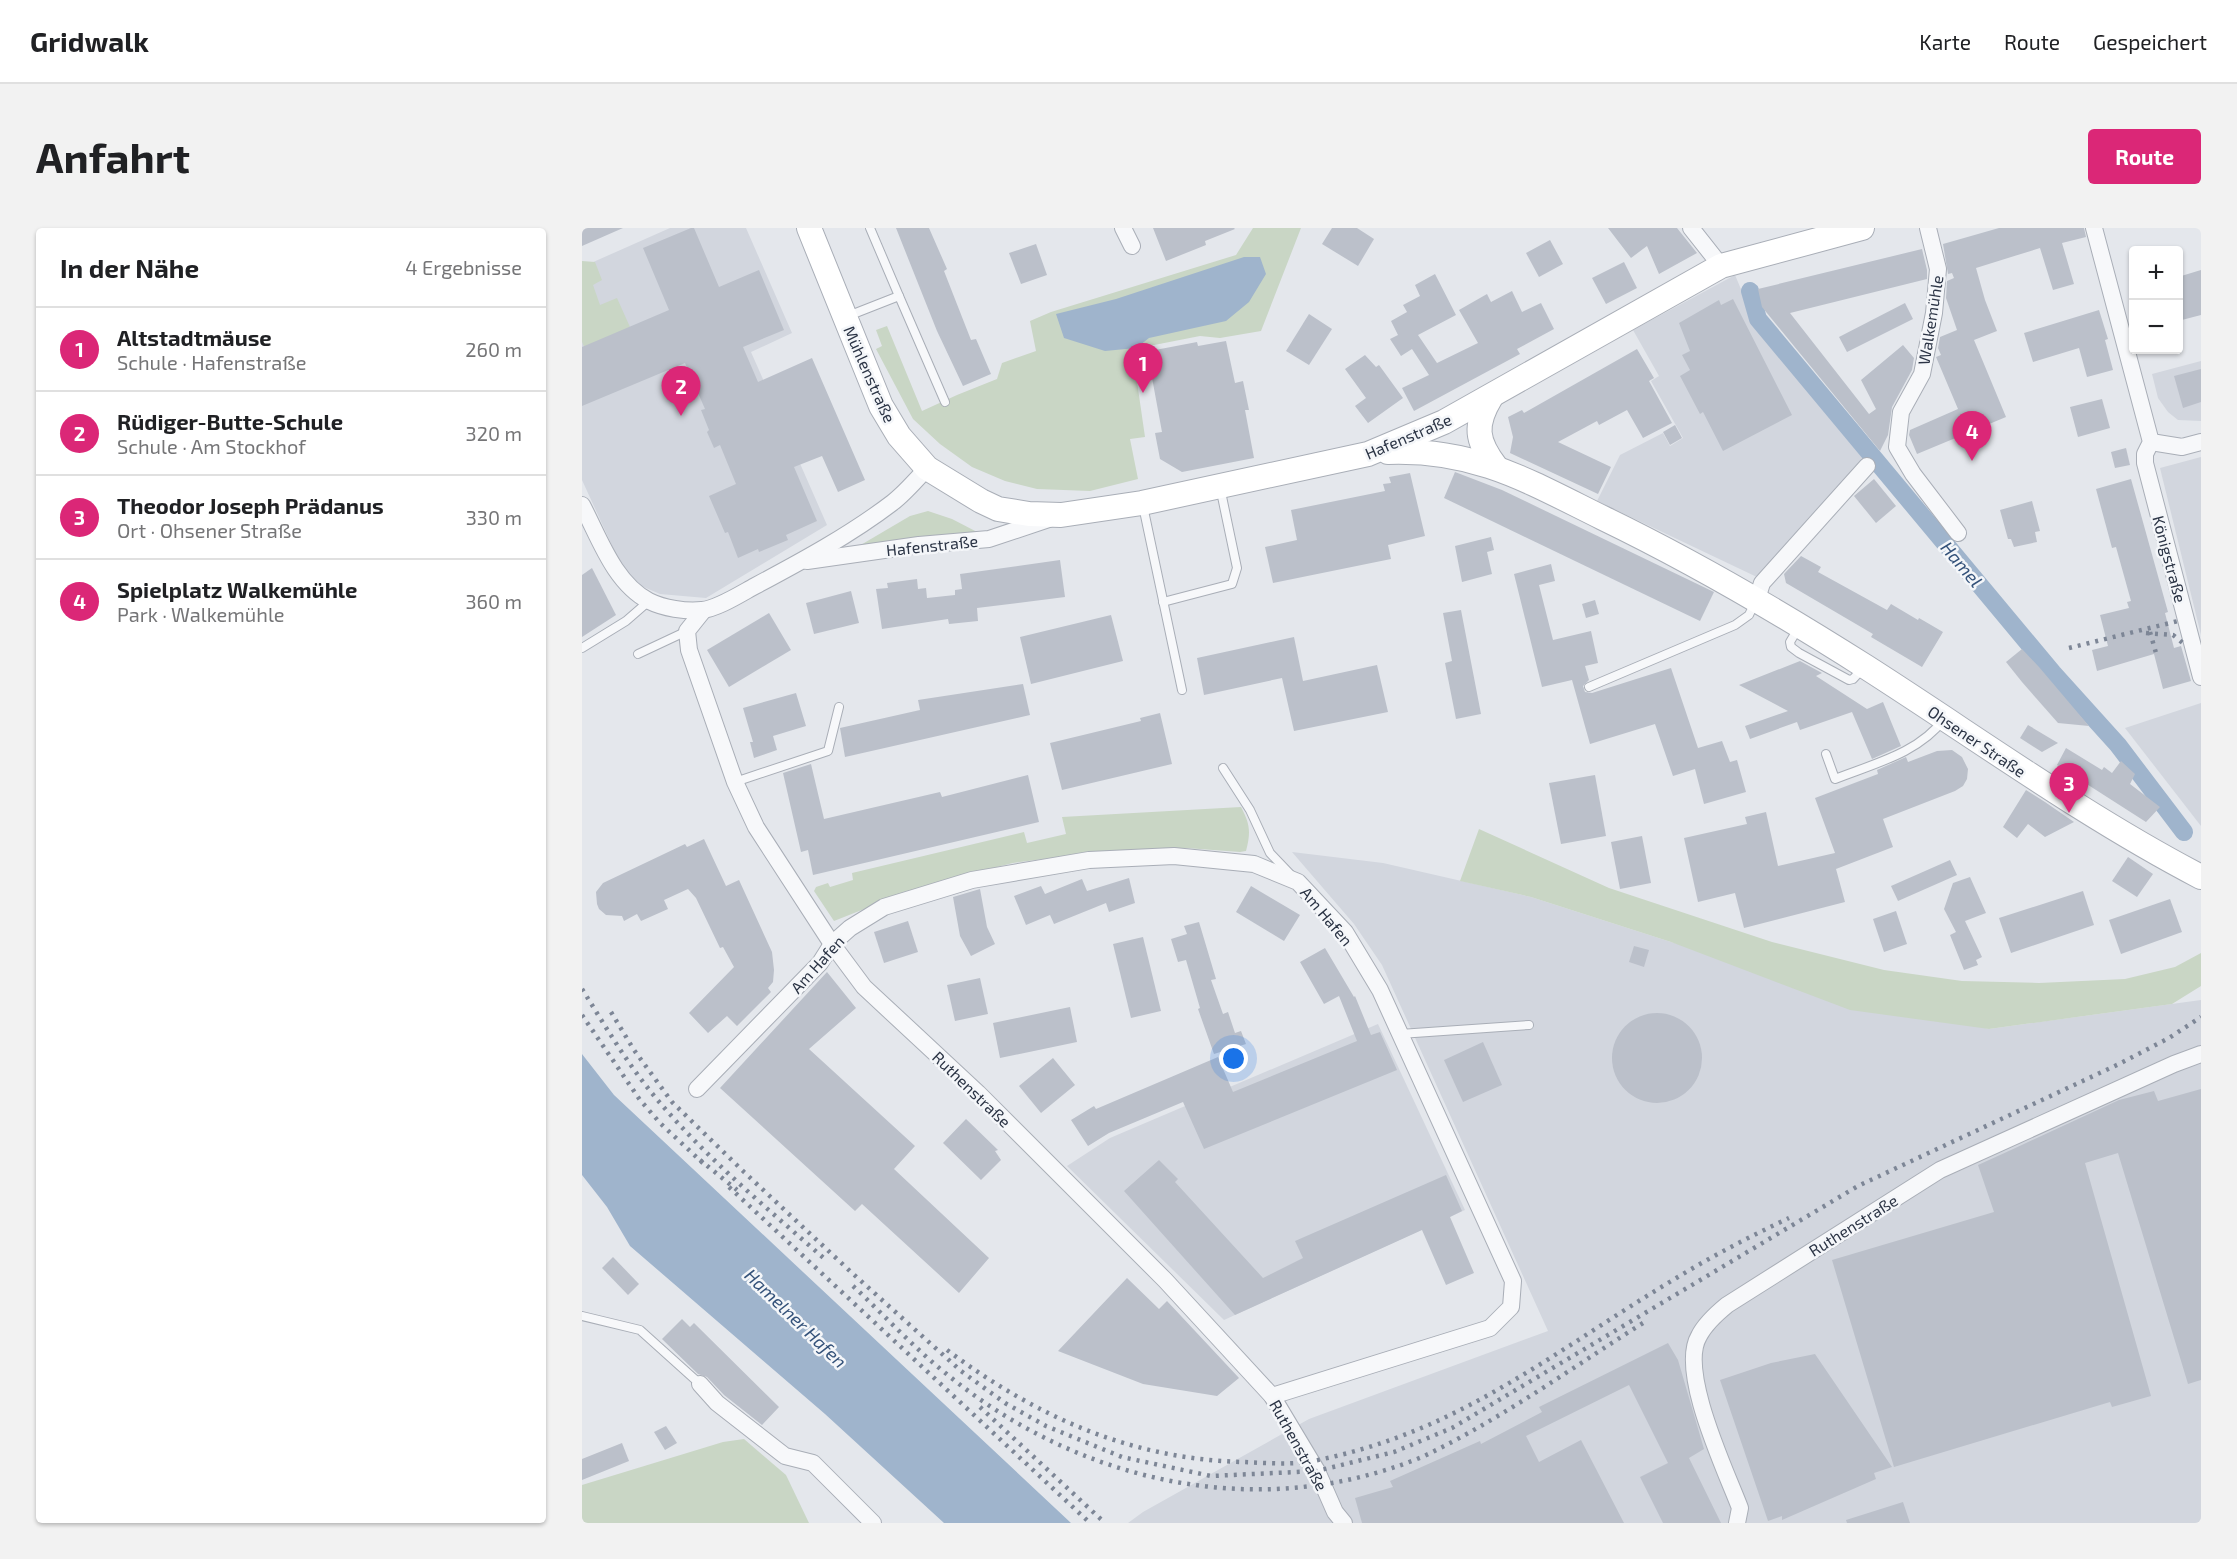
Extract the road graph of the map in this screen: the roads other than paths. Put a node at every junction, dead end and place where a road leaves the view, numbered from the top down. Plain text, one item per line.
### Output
1 (809, 228) edge
2 (870, 228) edge
3 (1123, 228) edge
4 (1690, 228) edge
5 (1862, 228) edge
6 (1928, 228) edge
7 (2094, 228) edge
8 (1131, 246) dead end
9 (1721, 266) junction
10 (899, 296) junction
11 (845, 317) junction
12 (1491, 397) junction
13 (945, 402) dead end
14 (2151, 442) junction
15 (2201, 442) edge
16 (1368, 454) junction
17 (1867, 466) dead end
18 (1496, 467) junction
19 (927, 468) junction
20 (1220, 487) junction
21 (1142, 502) junction
22 (582, 505) edge
23 (998, 509) joint
24 (1061, 515) junction
25 (1958, 533) dead end
26 (800, 562) junction
27 (1757, 599) junction
28 (649, 601) junction
29 (1163, 602) junction
30 (703, 610) junction
31 (687, 631) junction
32 (582, 648) edge
33 (639, 654) dead end
34 (2201, 677) edge
35 (1589, 687) dead end
36 (1182, 690) dead end
37 (839, 707) dead end
38 (1945, 719) junction
39 (1826, 754) dead end
40 (1222, 768) dead end
41 (735, 782) junction
42 (2201, 877) edge
43 (1298, 882) junction
44 (832, 944) junction
45 (1529, 1025) dead end
46 (1400, 1034) junction
47 (2201, 1054) edge
48 (697, 1089) dead end
49 (582, 1316) edge
50 (700, 1384) joint
51 (1272, 1396) junction
52 (873, 1523) edge
53 (1344, 1523) edge
54 (1737, 1523) edge

1 - 11 main road, Mühlenstraße
2 - 10 lane
3 - 8 street
4 - 9 street
5 - 9 main road, Hafenstraße
6 - 25 street, Walkemühle
7 - 14 street, Königstraße
9 - 12 main road, Hafenstraße
10 - 11 lane
10 - 13 lane
11 - 19 main road, Mühlenstraße
12 - 16 main road, Hafenstraße
12 - 18 main road
14 - 15 street
14 - 34 street, Königstraße
16 - 18 main road, Ohsener Straße
16 - 20 main road, Hafenstraße
17 - 27 street
18 - 27 main road, Ohsener Straße
19 - 23 main road, Mühlenstraße
19 - 26 street, Hafenstraße
20 - 21 main road, Hafenstraße
20 - 29 lane
21 - 24 main road, Hafenstraße
21 - 29 lane
22 - 28 street
23 - 24 main road, Hafenstraße
24 - 26 street, Hafenstraße
26 - 30 street, Hafenstraße
27 - 35 lane
27 - 38 main road, Ohsener Straße
28 - 30 street
28 - 32 lane
29 - 36 lane
30 - 31 street
31 - 33 lane
31 - 41 street, Ruthenstraße
37 - 41 lane
38 - 39 lane
38 - 42 main road, Ohsener Straße
40 - 43 lane
41 - 44 street, Ruthenstraße
43 - 44 street, Am Hafen
43 - 46 street, Am Hafen
44 - 48 street, Am Hafen
44 - 51 street, Ruthenstraße
45 - 46 lane
46 - 51 street, Am Hafen
47 - 54 street, Ruthenstraße
49 - 50 lane
50 - 52 street
51 - 53 street, Ruthenstraße

